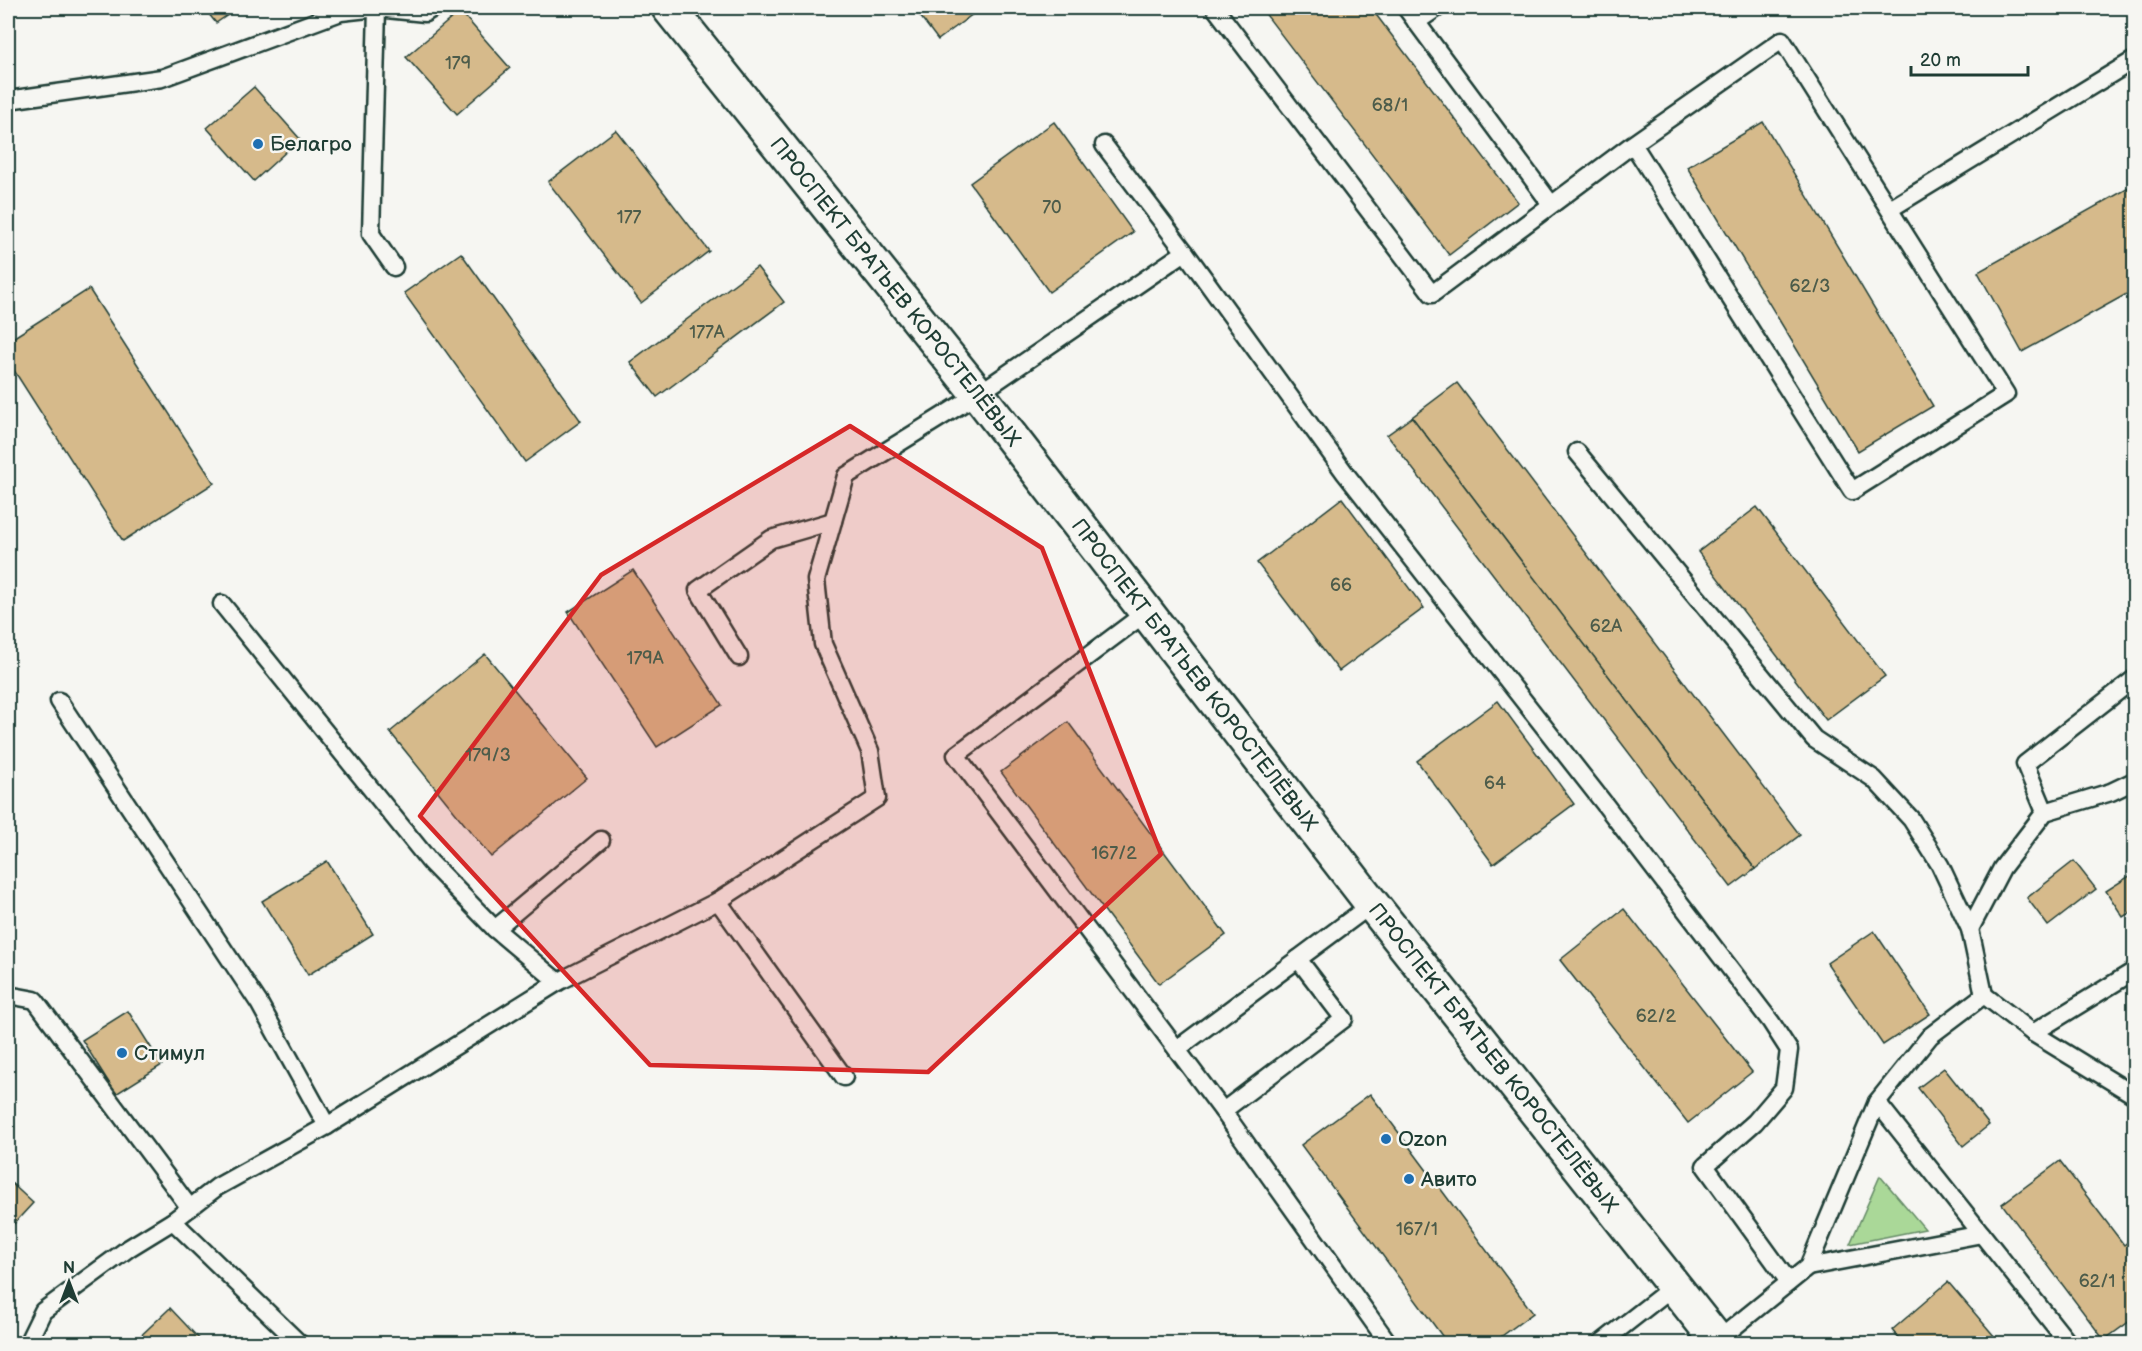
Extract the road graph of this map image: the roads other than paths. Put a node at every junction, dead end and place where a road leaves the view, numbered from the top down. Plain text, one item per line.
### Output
1 (377, 8) edge
2 (433, 8) edge
3 (669, 8) edge
4 (1215, 8) edge
5 (1406, 8) edge
6 (1437, 8) edge
7 (1416, 22) junction
8 (2134, 60) edge
9 (8, 100) edge
10 (1633, 144) junction
11 (1104, 145) dead end
12 (1551, 204) junction
13 (1890, 209) junction
14 (1185, 252) junction
15 (394, 267) dead end
16 (978, 393) junction
17 (1577, 452) dead end
18 (833, 521) junction
19 (222, 604) dead end
20 (1148, 612) junction
21 (739, 657) dead end
22 (2134, 679) edge
23 (59, 701) dead end
24 (2134, 781) edge
25 (2045, 812) junction
26 (601, 840) dead end
27 (718, 901) junction
28 (1372, 904) junction
29 (495, 929) junction
30 (1970, 929) junction
31 (1298, 959) junction
32 (2134, 971) edge
33 (558, 982) junction
34 (8, 995) edge
35 (1984, 995) junction
36 (2033, 1033) junction
37 (1177, 1049) junction
38 (844, 1077) dead end
39 (2134, 1095) edge
40 (1877, 1102) junction
41 (1223, 1110) junction
42 (327, 1126) junction
43 (190, 1208) junction
44 (173, 1221) junction
45 (1982, 1234) junction
46 (1808, 1267) junction
47 (1790, 1282) junction
48 (1674, 1286) junction
49 (1719, 1342) edge
50 (27, 1344) edge
51 (300, 1344) edge
52 (1389, 1344) edge
53 (1599, 1344) edge
54 (2069, 1344) edge

1 - 2 lane
1 - 9 lane
1 - 15 lane
3 - 16 main road, ПРОСПЕКТ БРАТЬЕВ КОРОСТЕЛЁВЫХ
4 - 12 lane
5 - 7 lane
6 - 7 lane
7 - 12 lane
8 - 13 lane
10 - 12 lane
10 - 13 lane
10 - 13 lane
11 - 14 lane
14 - 16 lane
14 - 47 lane
16 - 18 lane
16 - 20 main road, ПРОСПЕКТ БРАТЬЕВ КОРОСТЕЛЁВЫХ
17 - 30 lane
18 - 21 lane
18 - 27 lane
19 - 29 lane
20 - 28 main road, ПРОСПЕКТ БРАТЬЕВ КОРОСТЕЛЁВЫХ
20 - 37 lane
22 - 25 lane
23 - 42 lane
24 - 25 lane
25 - 30 lane
26 - 29 lane
27 - 33 lane
27 - 38 lane
28 - 31 lane
28 - 48 main road, ПРОСПЕКТ БРАТЬЕВ КОРОСТЕЛЁВЫХ
29 - 33 lane
30 - 35 lane
31 - 37 lane
31 - 41 lane
32 - 36 lane
33 - 42 lane
34 - 43 lane
35 - 36 lane
35 - 40 lane
36 - 39 lane
37 - 41 lane
40 - 45 lane
40 - 46 lane
41 - 52 lane
42 - 43 lane
43 - 44 lane
44 - 50 lane
44 - 51 lane
45 - 46 lane
45 - 54 lane
46 - 47 lane
47 - 49 lane
48 - 49 main road, ПРОСПЕКТ БРАТЬЕВ КОРОСТЕЛЁВЫХ
48 - 53 lane

